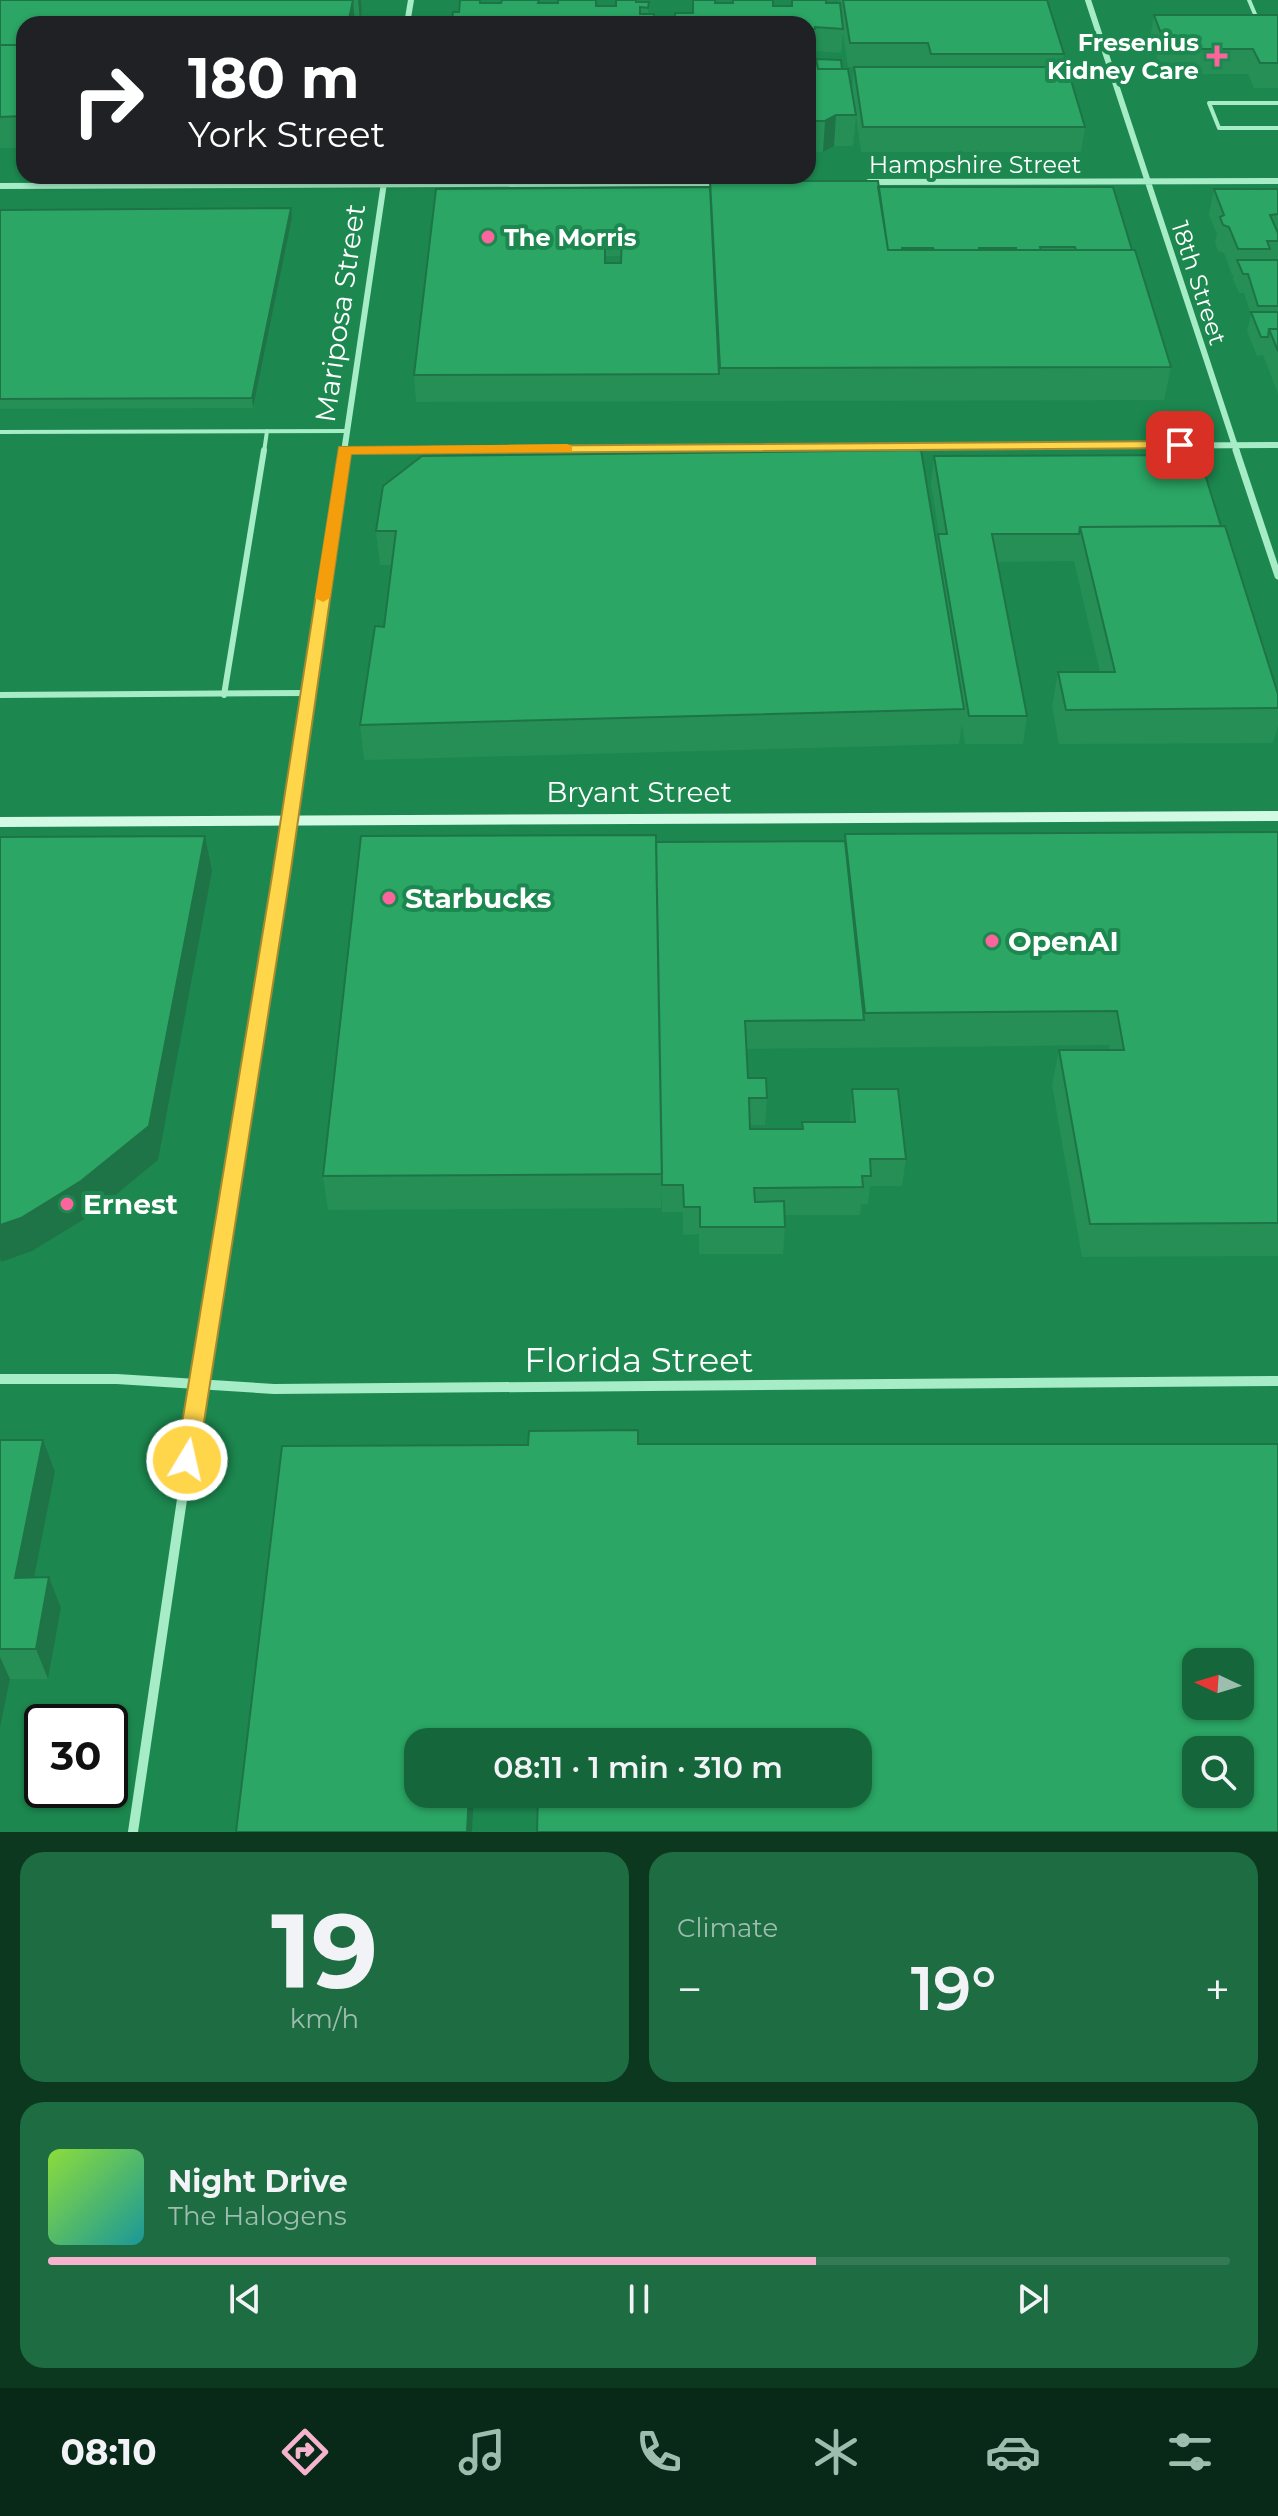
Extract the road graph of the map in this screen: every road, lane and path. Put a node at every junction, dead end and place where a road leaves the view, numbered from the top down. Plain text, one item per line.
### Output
1 (1088, 0) edge
2 (1249, 0) edge
3 (1241, 19) edge
4 (1278, 103) edge
5 (1278, 128) edge
6 (1145, 181) junction
7 (1278, 181) edge
8 (859, 182) edge
9 (128, 184) edge
10 (383, 184) edge
11 (0, 186) edge
12 (267, 431) junction
13 (348, 431) junction
14 (0, 432) edge
15 (1234, 445) junction
16 (1278, 445) edge
17 (344, 450) junction
18 (1278, 576) edge
19 (309, 693) junction
20 (0, 695) edge
21 (224, 695) junction
22 (1278, 816) edge
23 (290, 820) junction
24 (0, 822) edge
25 (0, 1379) edge
26 (1278, 1381) edge
27 (199, 1384) junction
28 (133, 1832) edge

1 - 6 street, 18th Street
2 - 3 lane
4 - 5 lane
6 - 7 street, Hampshire Street
6 - 8 street, Hampshire Street
6 - 15 street, 18th Street
9 - 11 street
10 - 13 street, Mariposa Street
12 - 13 lane
12 - 14 lane
12 - 21 lane
13 - 17 street, Mariposa Street
15 - 16 street
15 - 17 street
15 - 18 street, 18th Street
17 - 19 street, Mariposa Street
19 - 21 lane
19 - 23 street, Mariposa Street
20 - 21 lane
22 - 23 street, Bryant Street
23 - 24 street, Bryant Street
23 - 27 street, Mariposa Street
25 - 27 street, Florida Street
26 - 27 street, Florida Street
27 - 28 street, Mariposa Street

